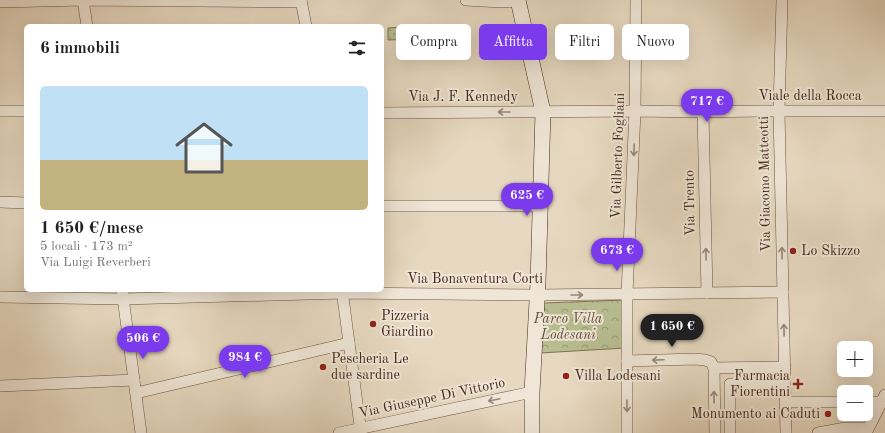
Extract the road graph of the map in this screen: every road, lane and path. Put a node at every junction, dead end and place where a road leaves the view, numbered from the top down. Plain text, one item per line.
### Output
1 (83, 0) edge
2 (466, 0) edge
3 (636, 0) edge
4 (782, 0) edge
5 (301, 1) edge
6 (518, 1) edge
7 (0, 2) edge
8 (87, 24) edge
9 (306, 24) edge
10 (0, 111) edge
11 (24, 111) edge
12 (635, 111) junction
13 (778, 111) junction
14 (885, 111) edge
15 (543, 112) junction
16 (703, 112) junction
17 (384, 113) edge
18 (0, 202) edge
19 (24, 203) edge
20 (384, 206) edge
21 (541, 206) junction
22 (342, 292) edge
23 (783, 292) junction
24 (707, 293) junction
25 (627, 294) junction
26 (123, 295) edge
27 (538, 295) junction
28 (0, 297) edge
29 (349, 343) junction
30 (627, 361) junction
31 (712, 365) junction
32 (785, 367) junction
33 (134, 380) junction
34 (785, 383) junction
35 (0, 386) edge
36 (532, 392) junction
37 (136, 393) junction
38 (883, 399) edge
39 (873, 401) edge
40 (785, 402) junction
41 (837, 402) edge
42 (867, 430) edge
43 (360, 431) edge
44 (141, 433) edge
45 (339, 433) edge
46 (532, 433) edge
47 (627, 433) edge
48 (715, 433) edge
49 (730, 433) edge
50 (786, 433) edge
51 (818, 433) edge

1 - 5 street
1 - 7 street
1 - 8 street
2 - 6 street
3 - 12 street, Via Gilberto Fogliani
4 - 13 street, Via Giacomo Matteotti
5 - 9 street
6 - 15 street
10 - 11 street
12 - 15 street, Viale della Rocca
12 - 16 street, Viale della Rocca
12 -> 25 street, Via Gilberto Fogliani
13 - 14 street, Viale della Rocca
13 - 16 street, Viale della Rocca
23 -> 13 street, Via Giacomo Matteotti
15 -> 17 street, Via J. F. Kennedy
15 - 21 street
24 -> 16 street, Via Trento
18 - 19 street
20 - 21 street
21 - 27 street
22 - 26 street, Via Bonaventura Corti
22 - 27 street, Via Bonaventura Corti
22 - 29 street
23 - 24 street, Via Bonaventura Corti
32 -> 23 street, Via Giacomo Matteotti
24 - 25 street, Via Bonaventura Corti
27 -> 25 street, Via Bonaventura Corti
25 - 30 street, Via Gilberto Fogliani
26 - 28 street, Via Bonaventura Corti
26 - 33 street
27 - 36 street
29 - 37 street
29 - 43 street
31 -> 30 street
30 -> 47 street, Via Gilberto Fogliani
31 - 32 street
48 -> 31 street
32 - 34 street, Via Giacomo Matteotti
33 - 35 street
33 - 37 street
34 - 40 street, Via Giacomo Matteotti
34 - 49 street
36 -> 43 street, Via Giuseppe Di Vittorio
36 - 46 street
37 - 44 street
38 - 39 street
38 - 42 street
40 - 41 street
40 - 50 street, Via Giacomo Matteotti
42 - 51 street
43 - 45 street, Via Giuseppe Di Vittorio

